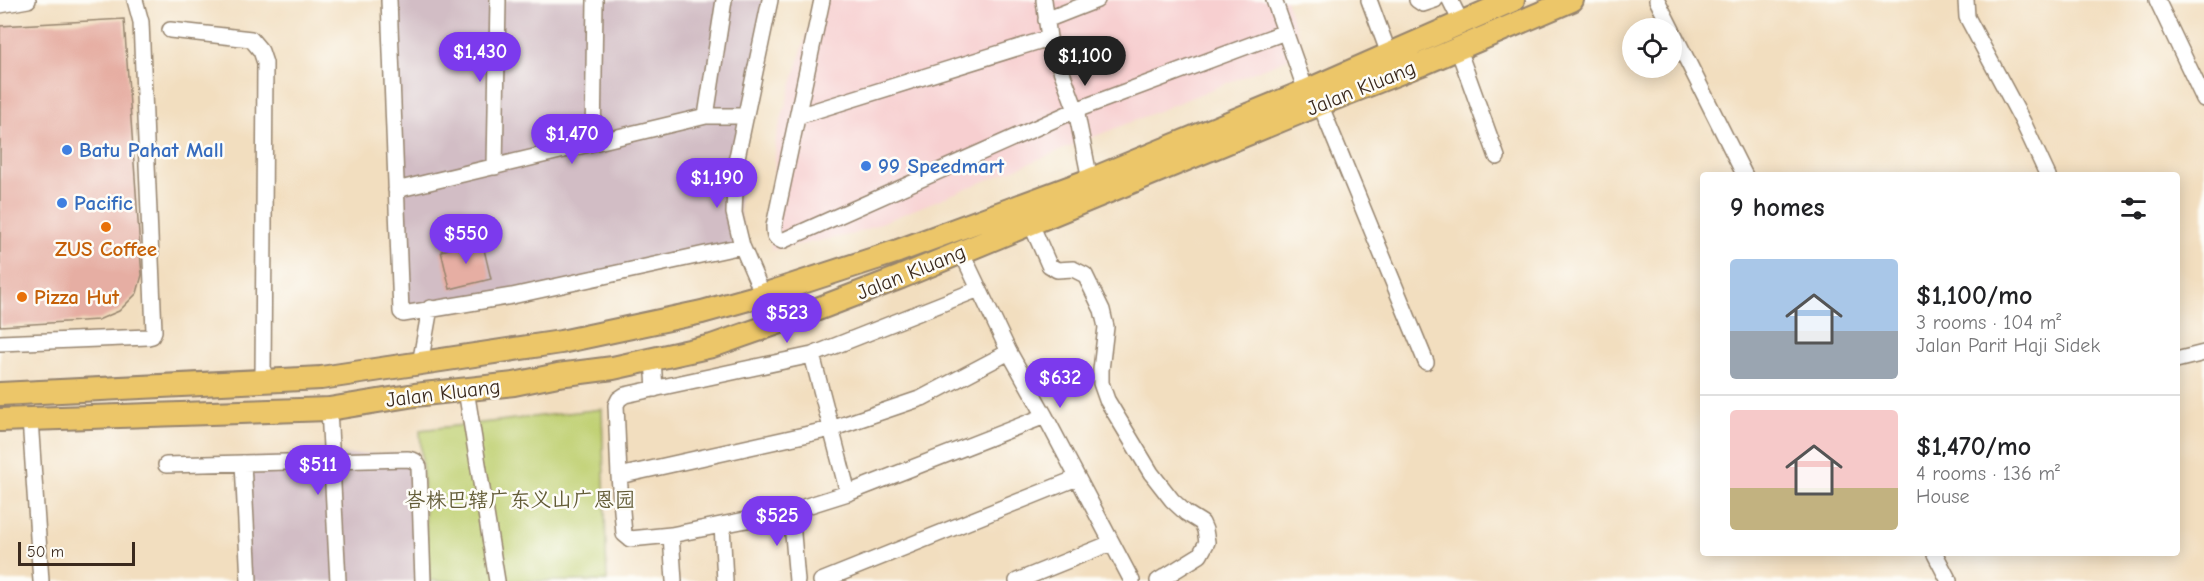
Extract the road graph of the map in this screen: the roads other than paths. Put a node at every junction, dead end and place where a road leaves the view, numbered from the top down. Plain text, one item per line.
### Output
1 (28, 0) edge
2 (135, 0) edge
3 (389, 0) edge
4 (498, 0) edge
5 (595, 0) edge
6 (724, 0) edge
7 (770, 0) edge
8 (822, 0) edge
9 (1044, 0) edge
10 (1097, 0) edge
11 (1274, 0) edge
12 (1369, 0) edge
13 (1417, 0) edge
14 (1435, 0) edge
15 (1450, 0) edge
16 (1513, 0) edge
17 (1572, 0) edge
18 (1657, 0) edge
19 (1966, 0) edge
20 (2157, 0) edge
21 (0, 5) edge
22 (1046, 20) junction
23 (1461, 22) junction
24 (170, 30) dead end
25 (1285, 32) junction
26 (1049, 38) junction
27 (1458, 49) junction
28 (1389, 54) junction
29 (1313, 97) junction
30 (2204, 99) edge
31 (1076, 110) junction
32 (706, 116) junction
33 (746, 116) junction
34 (798, 116) junction
35 (593, 143) junction
36 (1497, 157) dead end
37 (495, 167) junction
38 (1743, 172) edge
39 (2046, 172) edge
40 (1090, 180) junction
41 (396, 190) junction
42 (1031, 224) junction
43 (742, 246) junction
44 (961, 251) junction
45 (979, 289) junction
46 (763, 295) junction
47 (430, 308) junction
48 (702, 312) junction
49 (0, 343) edge
50 (712, 346) junction
51 (517, 349) junction
52 (1009, 352) junction
53 (2204, 353) edge
54 (812, 355) junction
55 (2180, 359) edge
56 (653, 360) junction
57 (1426, 362) dead end
58 (420, 364) junction
59 (263, 380) junction
60 (514, 384) junction
61 (655, 389) junction
62 (466, 390) junction
63 (0, 394) edge
64 (329, 409) junction
65 (1046, 416) junction
66 (30, 419) junction
67 (0, 420) edge
68 (831, 429) junction
69 (333, 461) junction
70 (243, 463) junction
71 (166, 465) dead end
72 (618, 476) junction
73 (1077, 478) junction
74 (848, 493) junction
75 (791, 511) junction
76 (722, 525) junction
77 (671, 535) junction
78 (1111, 543) junction
79 (1936, 556) edge
80 (41, 581) edge
81 (249, 581) edge
82 (338, 581) edge
83 (423, 581) edge
84 (497, 581) edge
85 (674, 581) edge
86 (725, 581) edge
87 (797, 581) edge
88 (821, 581) edge
89 (1017, 581) edge
90 (1132, 581) edge
91 (1158, 581) edge
92 (1949, 581) edge

1 - 21 street
2 - 49 street
3 - 41 street
4 - 37 street
5 - 35 street
6 - 32 street
7 - 33 street
8 - 34 street
9 - 22 street
10 - 22 street
11 - 25 street
12 - 28 street
13 - 14 street
15 - 23 street
16 - 23 highway, Jalan Kluang
17 - 27 highway, Jalan Kluang
18 - 38 street
19 - 39 street
20 - 30 street
22 - 26 street
23 - 28 highway, Jalan Kluang
24 - 59 street
25 - 29 street
25 - 31 street
26 - 31 street
26 - 34 street
27 - 29 highway, Jalan Kluang
27 - 36 street
28 - 29 highway, Jalan Kluang
29 - 40 highway, Jalan Kluang
29 - 42 highway, Jalan Kluang
29 - 57 street
31 - 34 street
31 - 40 street
32 - 33 street
32 - 35 street
33 - 43 street
35 - 37 street
37 - 41 street
40 - 46 highway, Jalan Kluang
41 - 47 street
42 - 44 highway, Jalan Kluang
42 - 91 street
43 - 46 street
43 - 47 street
44 - 45 street
44 - 50 highway, Jalan Kluang
45 - 52 street
45 - 54 street
46 - 48 highway, Jalan Kluang
47 - 58 street
48 - 50 highway
48 - 51 highway, Jalan Kluang
50 - 56 highway, Jalan Kluang
51 - 58 highway, Jalan Kluang
51 - 60 highway
52 - 65 street
52 - 68 street
53 - 55 street
54 - 61 street
54 - 68 street
56 - 60 highway, Jalan Kluang
56 - 61 street
58 - 59 highway, Jalan Kluang
59 - 63 highway, Jalan Kluang
60 - 62 highway, Jalan Kluang
61 - 72 street
62 - 64 highway, Jalan Kluang
62 - 84 street
64 - 66 highway, Jalan Kluang
64 - 69 street
65 - 73 street
65 - 74 street
66 - 67 highway, Jalan Kluang
66 - 80 street
68 - 72 street
68 - 74 street
69 - 70 street
69 - 82 street
69 - 83 street
70 - 71 street
70 - 81 street
72 - 77 street
73 - 78 street
73 - 88 street
74 - 75 street
75 - 76 street
75 - 87 street
76 - 77 street
76 - 86 street
77 - 85 street
78 - 89 street
78 - 90 street
79 - 92 street

